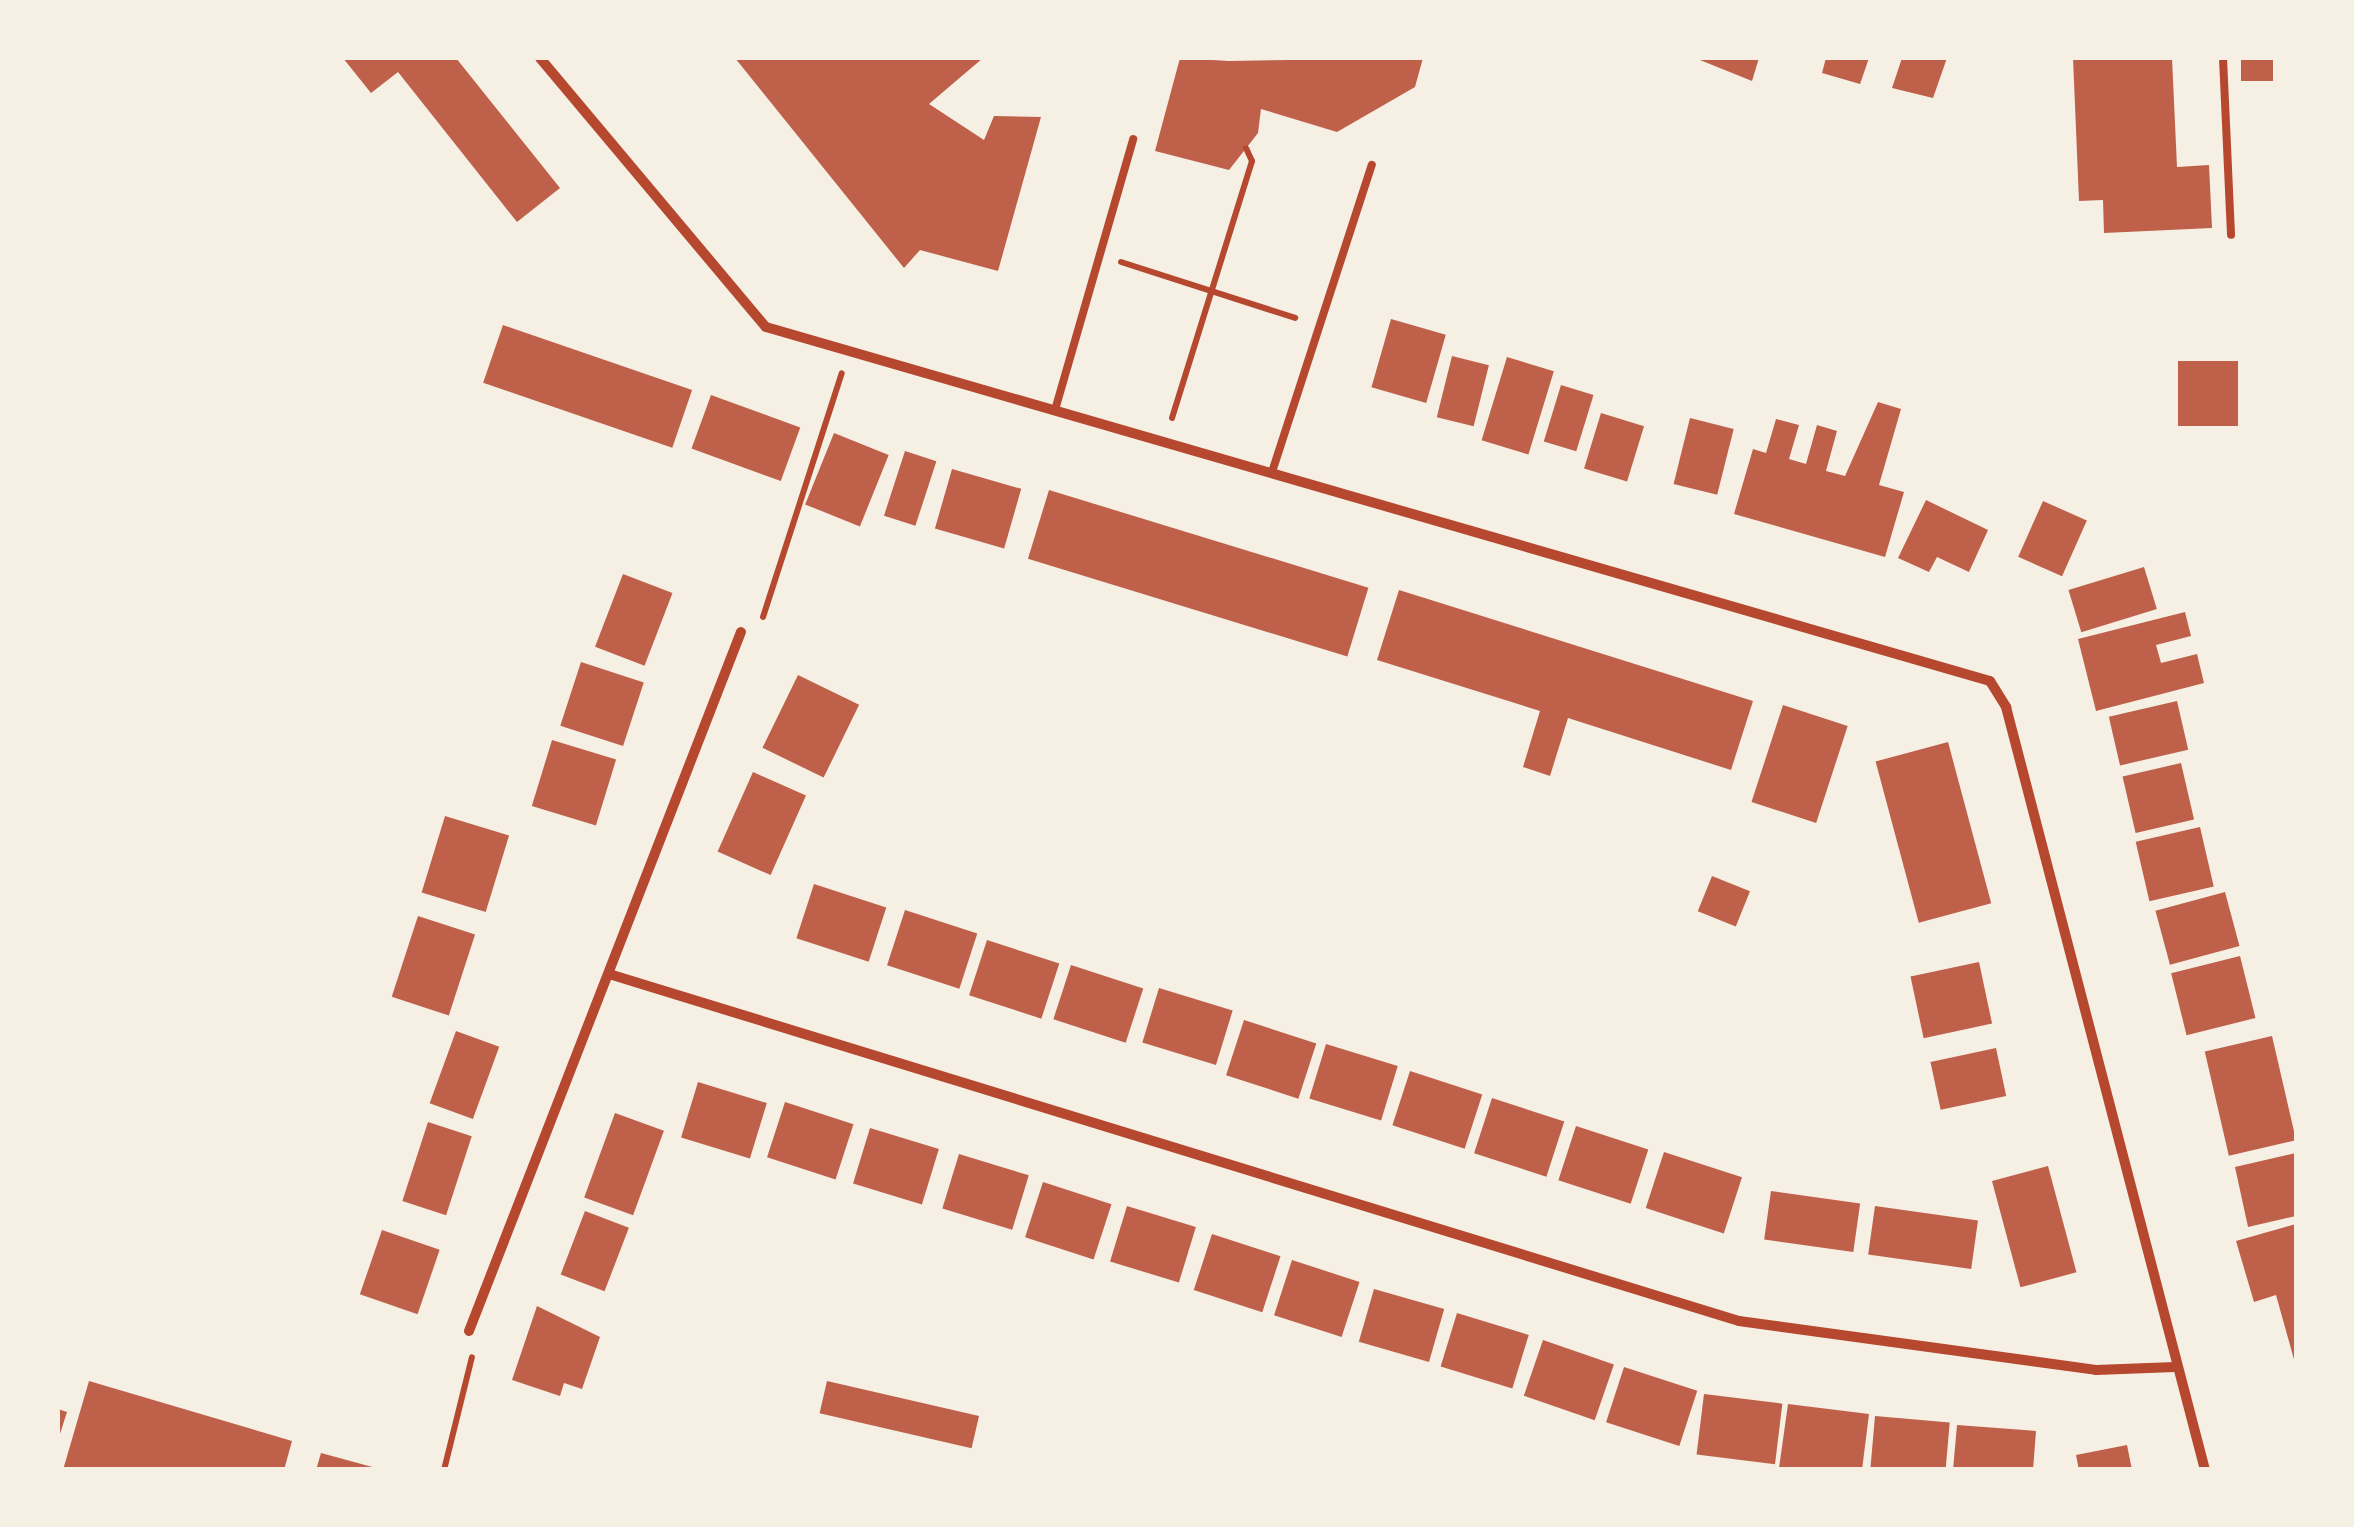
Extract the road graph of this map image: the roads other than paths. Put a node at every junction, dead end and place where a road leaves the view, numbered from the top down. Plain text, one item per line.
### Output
1 (540, 58) edge
2 (2223, 58) edge
3 (1134, 139) dead end
4 (1372, 166) dead end
5 (2232, 234) dead end
6 (1054, 410) junction
7 (1272, 472) junction
8 (740, 632) road end
9 (609, 974) junction
10 (468, 1330) road end
11 (2175, 1368) junction
12 (2204, 1470) edge

1 - 6 street
2 - 5 lane
3 - 6 lane
4 - 7 lane
6 - 7 street
7 - 11 street
8 - 9 street
9 - 10 street
9 - 11 street
11 - 12 street

